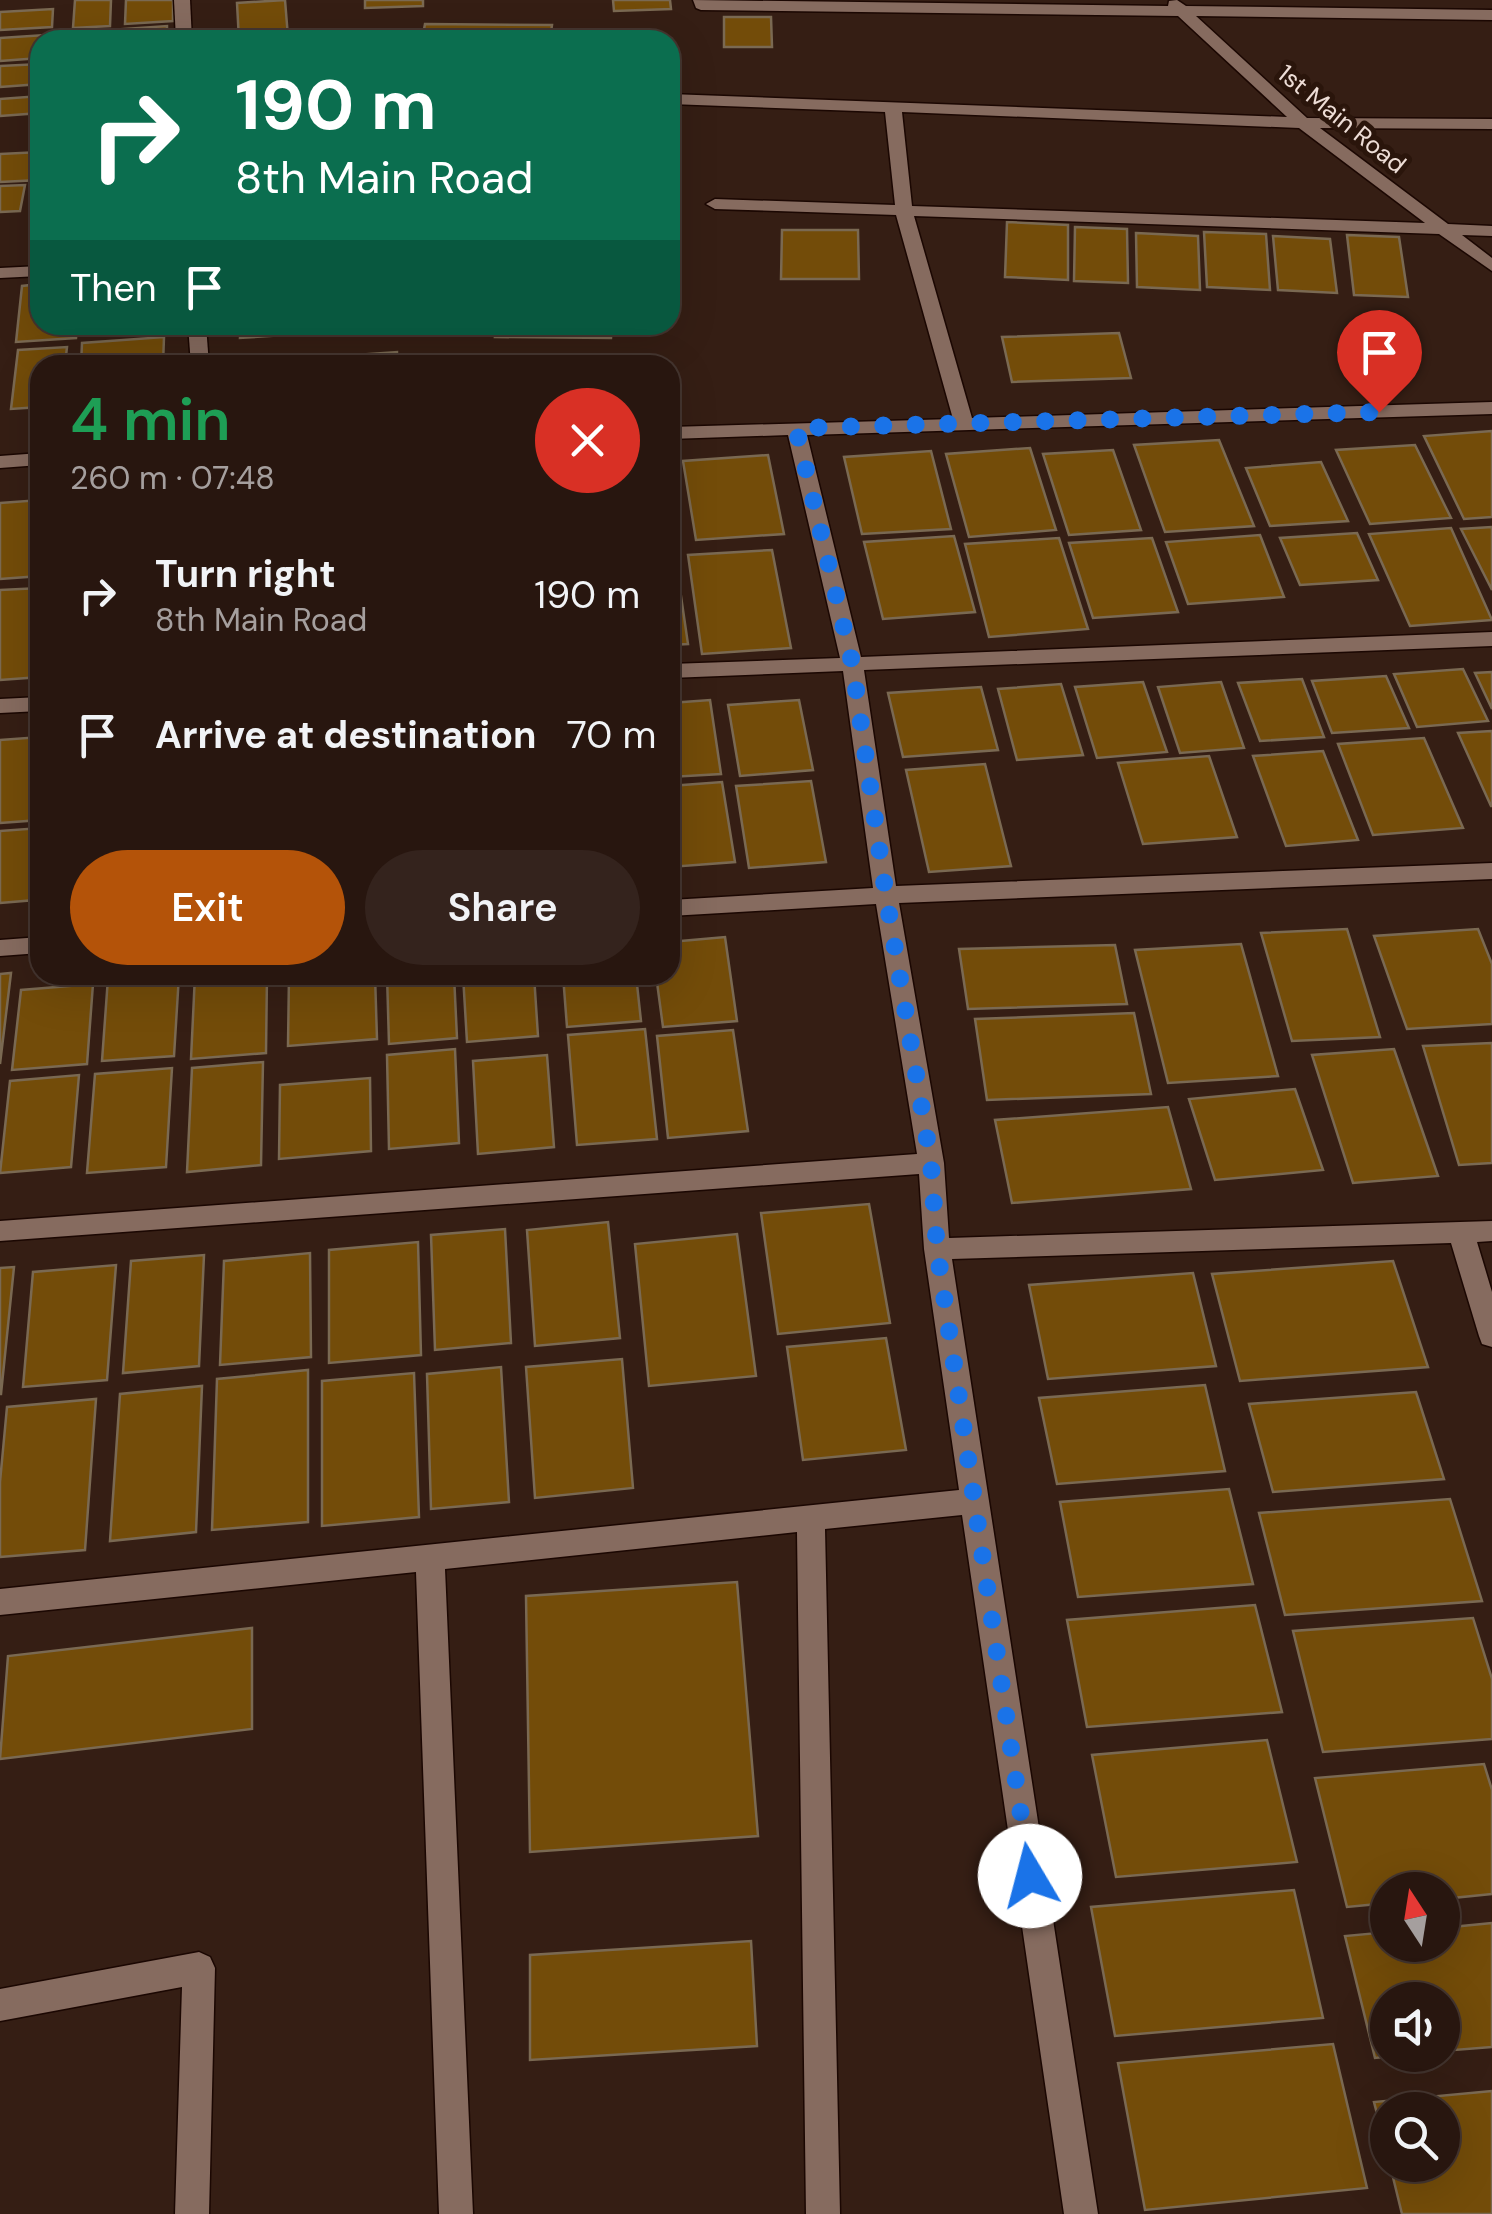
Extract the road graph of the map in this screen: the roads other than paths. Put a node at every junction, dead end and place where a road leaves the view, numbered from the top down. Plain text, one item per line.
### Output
1 (182, 0) edge
2 (701, 0) edge
3 (1174, 6) edge
4 (1492, 15) edge
5 (184, 30) edge
6 (680, 99) edge
7 (893, 107) junction
8 (1303, 123) junction
9 (1492, 124) edge
10 (715, 204) dead end
11 (904, 212) junction
12 (1442, 230) junction
13 (1492, 231) edge
14 (1492, 266) edge
15 (30, 272) edge
16 (0, 273) edge
17 (1492, 408) edge
18 (964, 423) junction
19 (796, 428) junction
20 (680, 432) edge
21 (30, 460) edge
22 (0, 462) edge
23 (1492, 640) edge
24 (852, 662) junction
25 (680, 671) edge
26 (30, 704) edge
27 (0, 706) edge
28 (1492, 871) edge
29 (886, 895) junction
30 (680, 907) edge
31 (30, 946) edge
32 (0, 948) edge
33 (931, 1163) junction
34 (0, 1231) edge
35 (1492, 1231) edge
36 (1461, 1233) junction
37 (937, 1249) junction
38 (1492, 1336) edge
39 (975, 1501) junction
40 (812, 1519) junction
41 (430, 1557) junction
42 (0, 1602) edge
43 (0, 2005) edge
44 (192, 2214) edge
45 (456, 2214) edge
46 (823, 2214) edge
47 (1080, 2214) edge

1 - 5 street
2 - 3 street
3 - 4 street
3 - 8 street, 1st Main Road
6 - 7 street
7 - 8 street
7 - 11 street
8 - 9 street
8 - 12 street, 1st Main Road
10 - 11 street
11 - 12 street
11 - 18 street
12 - 13 street
12 - 14 street, 1st Main Road
15 - 16 street
17 - 18 street
18 - 19 street
19 - 20 street
19 - 24 street
21 - 22 street
23 - 24 street
24 - 25 street
24 - 29 street
26 - 27 street
28 - 29 street
29 - 30 street
29 - 33 street
31 - 32 street
33 - 34 street
33 - 37 street
35 - 36 street
36 - 37 street
36 - 38 street
37 - 39 street
39 - 40 street
39 - 47 street
40 - 41 street
40 - 46 street
41 - 42 street
41 - 45 street
43 - 44 street

